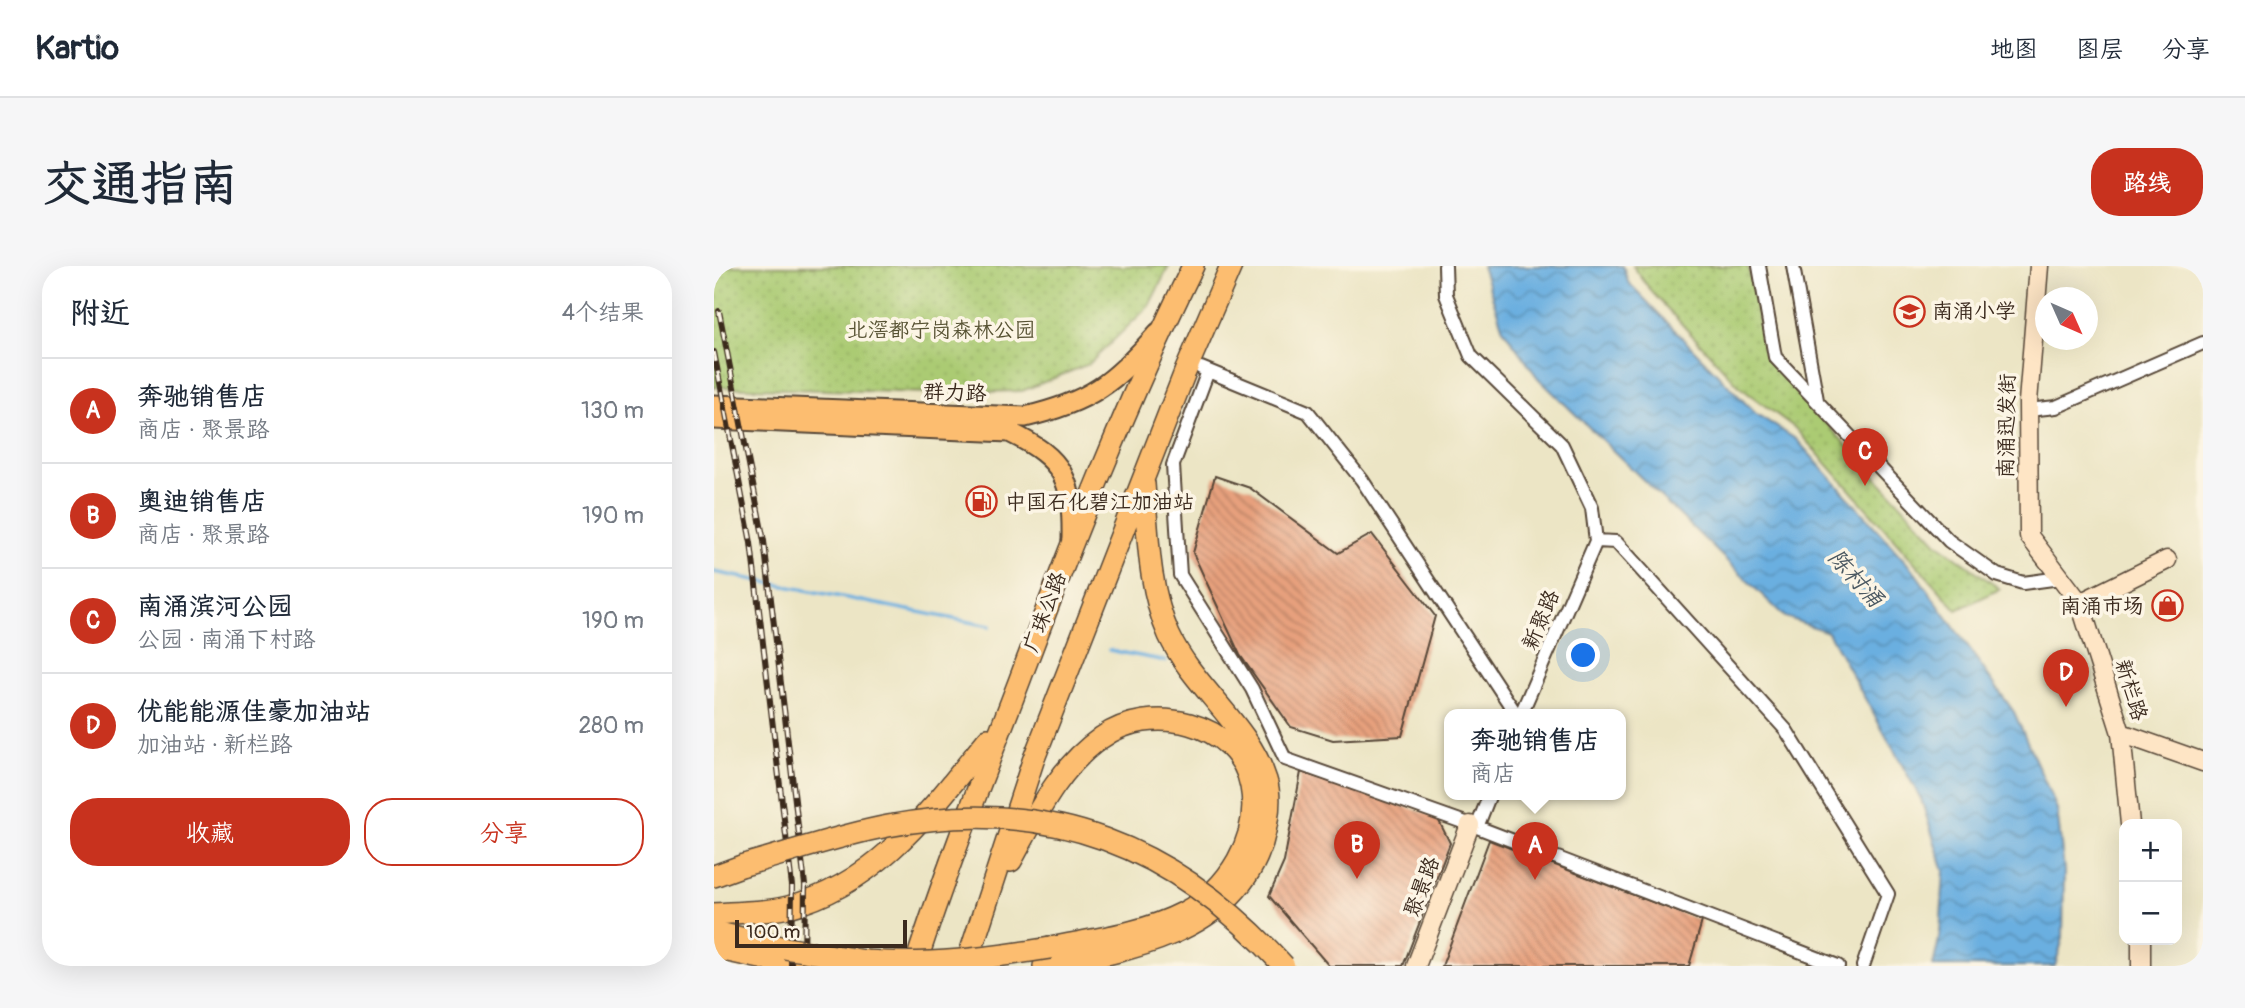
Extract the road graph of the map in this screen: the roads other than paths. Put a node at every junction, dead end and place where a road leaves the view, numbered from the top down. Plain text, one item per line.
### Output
1 (1193, 266) edge
2 (1231, 266) edge
3 (1445, 266) edge
4 (1759, 266) edge
5 (1793, 266) edge
6 (2039, 266) edge
7 (1163, 327) junction
8 (2203, 344) edge
9 (1198, 367) junction
10 (1817, 401) junction
11 (714, 405) edge
12 (2028, 410) junction
13 (714, 419) edge
14 (1144, 478) junction
15 (1072, 540) junction
16 (1596, 541) junction
17 (2168, 560) dead end
18 (2060, 578) junction
19 (2080, 603) junction
20 (1516, 709) edge
21 (1521, 709) edge
22 (1005, 718) junction
23 (2121, 733) junction
24 (2203, 762) edge
25 (1487, 800) edge
26 (2130, 819) edge
27 (1474, 826) junction
28 (714, 876) edge
29 (992, 893) junction
30 (714, 914) edge
31 (714, 932) edge
32 (2141, 945) edge
33 (714, 948) edge
34 (790, 959) edge
35 (1047, 960) edge
36 (915, 966) edge
37 (966, 966) edge
38 (1284, 966) edge
39 (1416, 966) edge
40 (1424, 966) edge
41 (1838, 966) edge
42 (1863, 966) edge
43 (2141, 966) edge

1 - 7 highway, 广珠公路
2 - 9 highway, 广珠公路
3 - 16 street
4 - 10 street
5 - 10 street
6 - 12 street, 南涌迅发街
7 - 11 main road, 群力路
7 - 15 highway, 广珠公路
8 - 12 street
9 - 14 highway, 广珠公路
9 - 20 street
9 - 27 street
10 - 18 street
12 - 18 street, 南涌迅发街
13 - 15 main road, 群力路
14 - 29 highway, 广珠公路
14 - 35 highway
15 - 22 highway, 广珠公路
16 - 21 street, 新聚路
16 - 42 street
17 - 19 street
18 - 19 street, 新栏路
19 - 23 street, 新栏路
22 - 30 highway
22 - 36 highway, 广珠公路
23 - 24 street
23 - 26 street, 新栏路
25 - 27 street
27 - 39 street, 聚景路
27 - 40 street, 聚景路
27 - 41 street
28 - 38 highway, bridge
29 - 35 highway
29 - 37 highway, 广珠公路
31 - 34 highway
32 - 43 street
33 - 34 highway
34 - 35 highway, bridge

